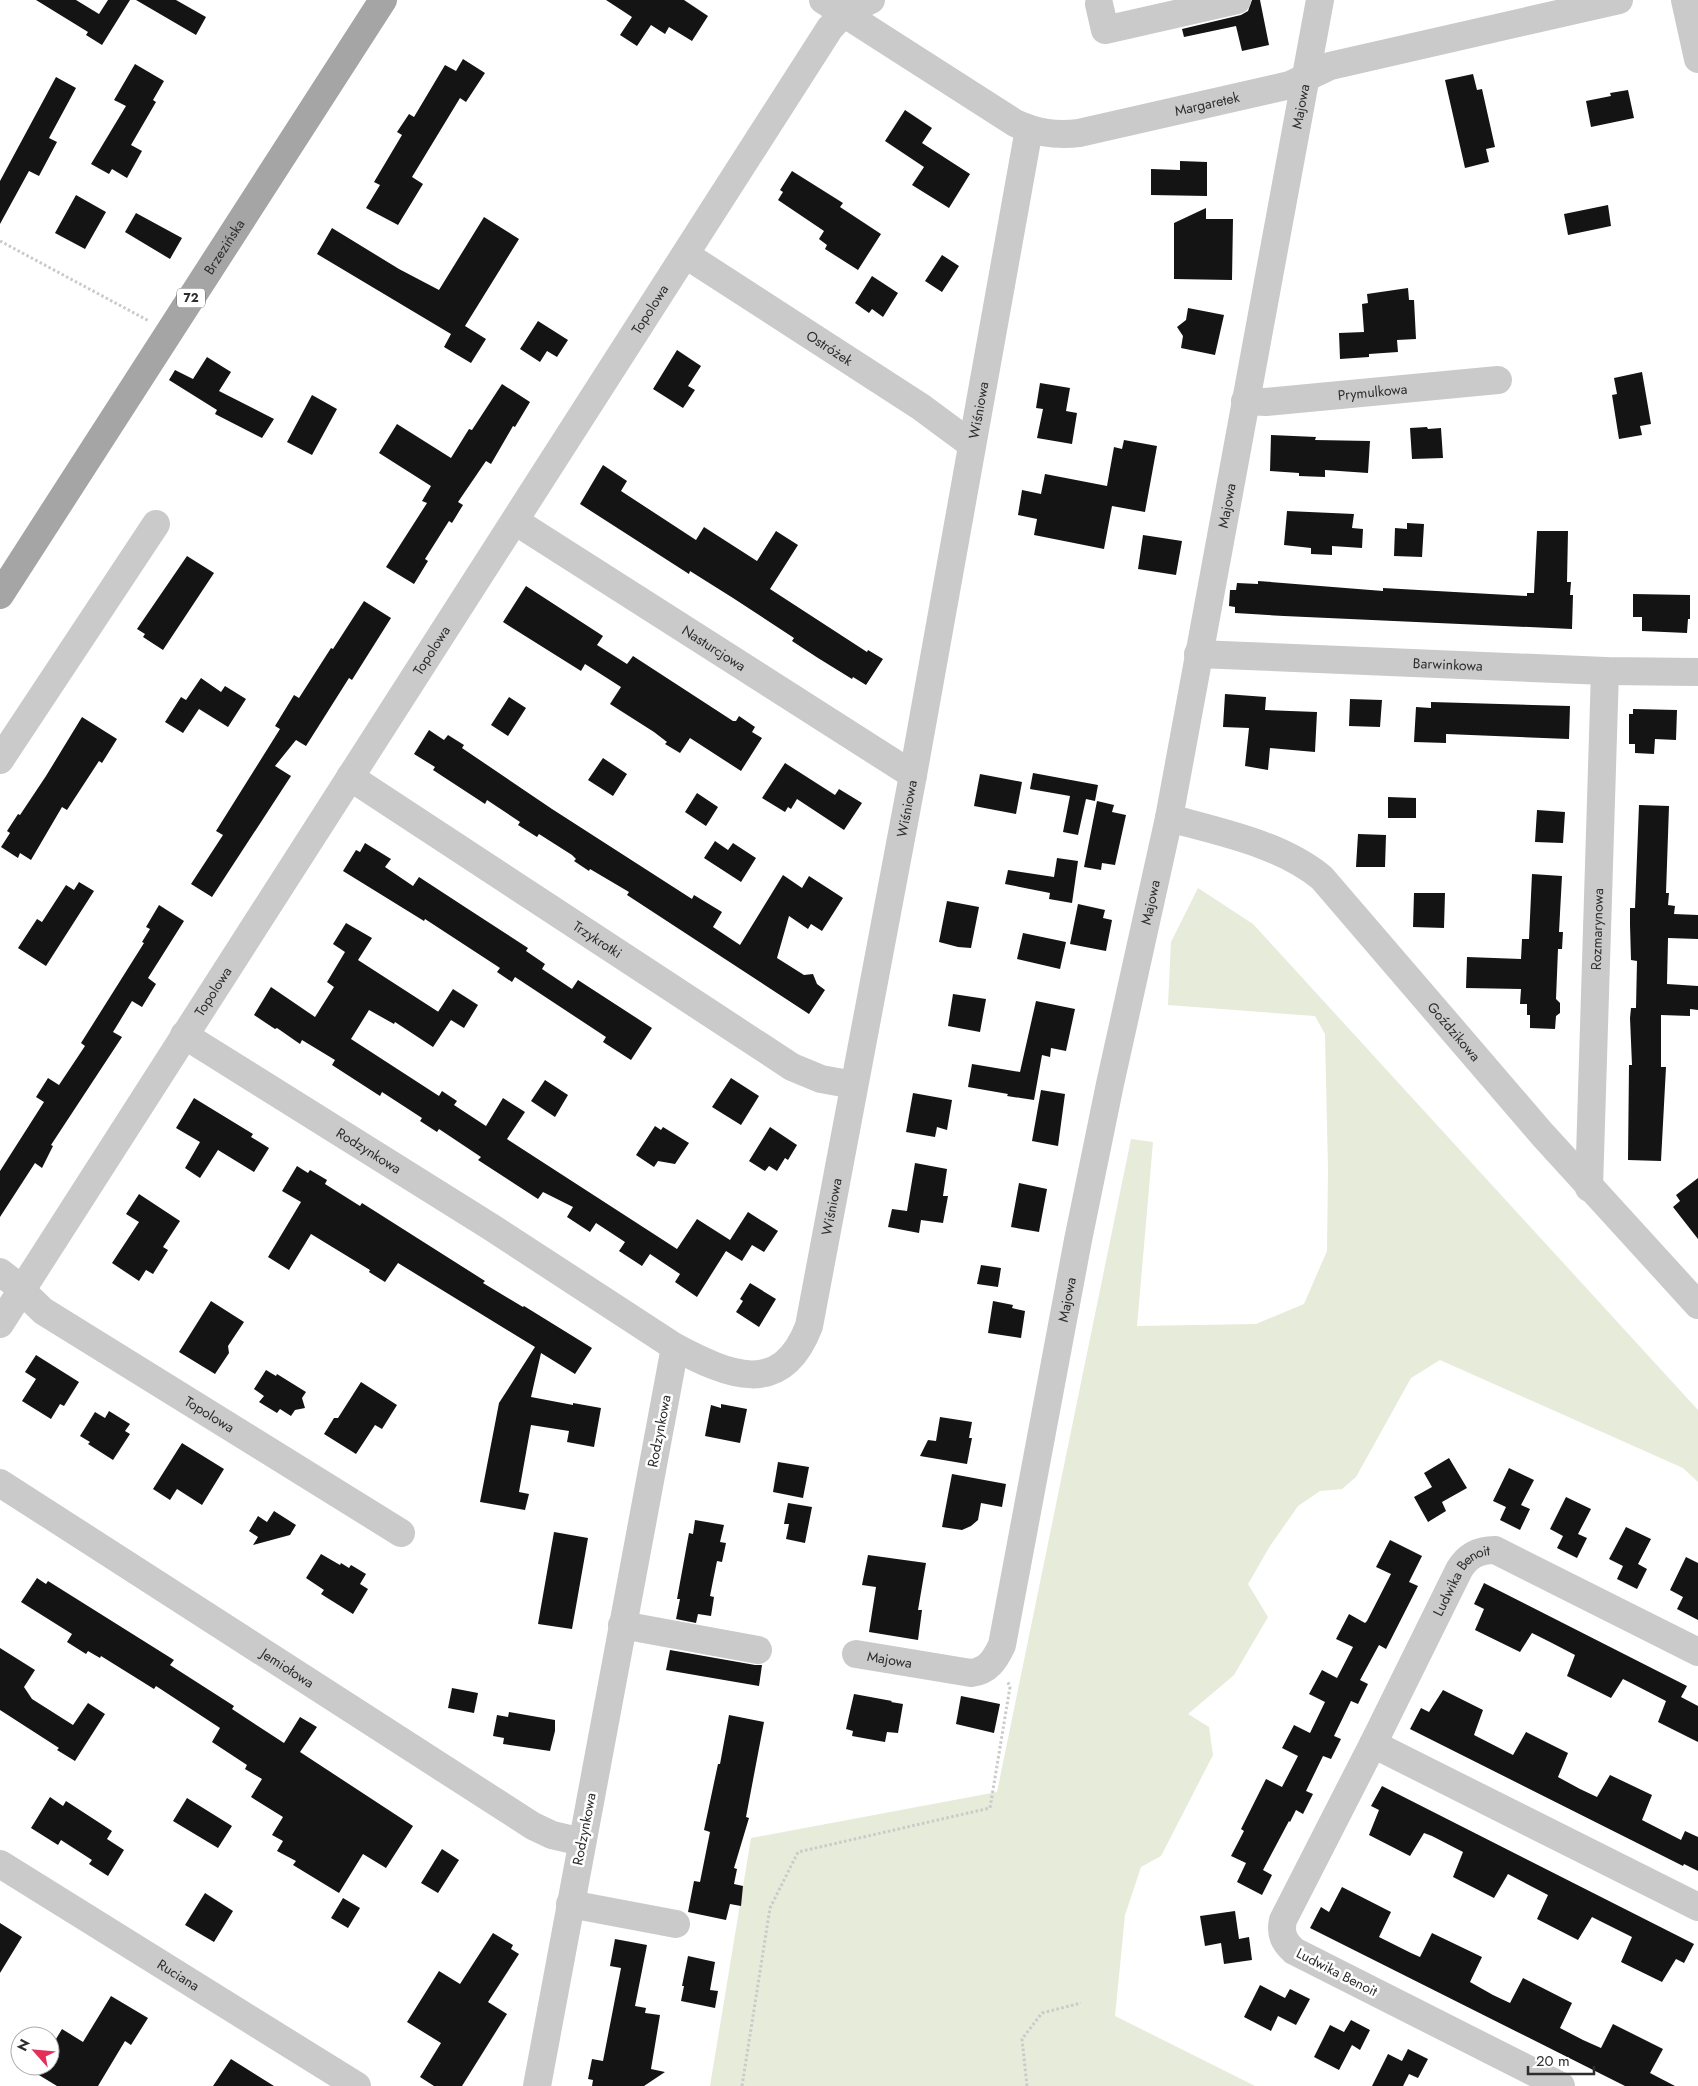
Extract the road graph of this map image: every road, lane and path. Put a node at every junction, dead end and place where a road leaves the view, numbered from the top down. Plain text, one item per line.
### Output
1 (383, 0) edge
2 (871, 0) edge
3 (1237, 0) edge
4 (1320, 0) edge
5 (1619, 0) edge
6 (1685, 0) edge
7 (1099, 4) dead end
8 (833, 7) edge
9 (1698, 59) edge
10 (1306, 77) junction
11 (1029, 129) junction
12 (0, 241) edge
13 (686, 255) junction
14 (169, 332) junction
15 (1498, 380) dead end
16 (1245, 401) junction
17 (971, 444) junction
18 (515, 521) junction
19 (156, 524) dead end
20 (0, 595) edge
21 (1198, 654) junction
22 (1605, 671) junction
23 (1698, 672) edge
24 (0, 760) edge
25 (912, 775) junction
26 (350, 777) junction
27 (1169, 818) junction
28 (184, 1035) junction
29 (854, 1085) junction
30 (1589, 1188) junction
31 (0, 1272) edge
32 (22, 1290) junction
33 (1698, 1305) edge
34 (0, 1324) edge
35 (675, 1347) junction
36 (0, 1483) edge
37 (401, 1534) dead end
38 (622, 1625) junction
39 (758, 1650) dead end
40 (1698, 1652) edge
41 (856, 1654) dead end
42 (997, 1656) junction
43 (1373, 1744) junction
44 (582, 1842) junction
45 (0, 1864) edge
46 (570, 1904) junction
47 (1698, 1907) edge
48 (676, 1924) dead end
49 (1081, 2003) dead end
50 (357, 2086) edge
51 (537, 2086) edge
52 (742, 2086) edge
53 (1027, 2086) edge
54 (1561, 2086) edge

1 - 14 main road, Brzezińska / 72
2 - 8 street
3 - 7 street
4 - 10 street, Majowa
5 - 10 street, Margaretek
6 - 9 street
8 - 11 street, Margaretek
8 - 13 street, Topolowa
10 - 11 street, Margaretek
10 - 16 street, Majowa
11 - 17 street, Wiśniowa
12 - 14 path
13 - 17 street, Ostróżek
13 - 18 street, Topolowa
14 - 20 main road, Brzezińska / 72
15 - 16 street, Prymulkowa
16 - 21 street, Majowa
17 - 25 street, Wiśniowa
18 - 25 street, Nasturcjowa
18 - 26 street, Topolowa
19 - 24 street
21 - 22 street, Barwinkowa
21 - 27 street, Majowa
22 - 23 street, Barwinkowa
22 - 30 street, Rozmarynowa
25 - 29 street, Wiśniowa
26 - 28 street, Topolowa
26 - 29 street, Trzykrotki
27 - 30 street, Goździkowa
27 - 42 street, Majowa
28 - 32 street, Topolowa
28 - 35 street, Rodzynkowa
29 - 35 street, Wiśniowa
30 - 33 street, Goździkowa
31 - 32 street
32 - 34 street, Topolowa
32 - 37 street, Topolowa
35 - 38 street, Rodzynkowa
36 - 44 street, Jemiołowa
38 - 39 street
38 - 44 street, Rodzynkowa
40 - 43 street, Ludwika Benoit
41 - 42 street, Majowa
42 - 52 path
43 - 47 street
43 - 54 street, Ludwika Benoit
44 - 46 street, Rodzynkowa
45 - 50 street, Ruciana
46 - 48 street
46 - 51 street, Rodzynkowa
49 - 53 path

